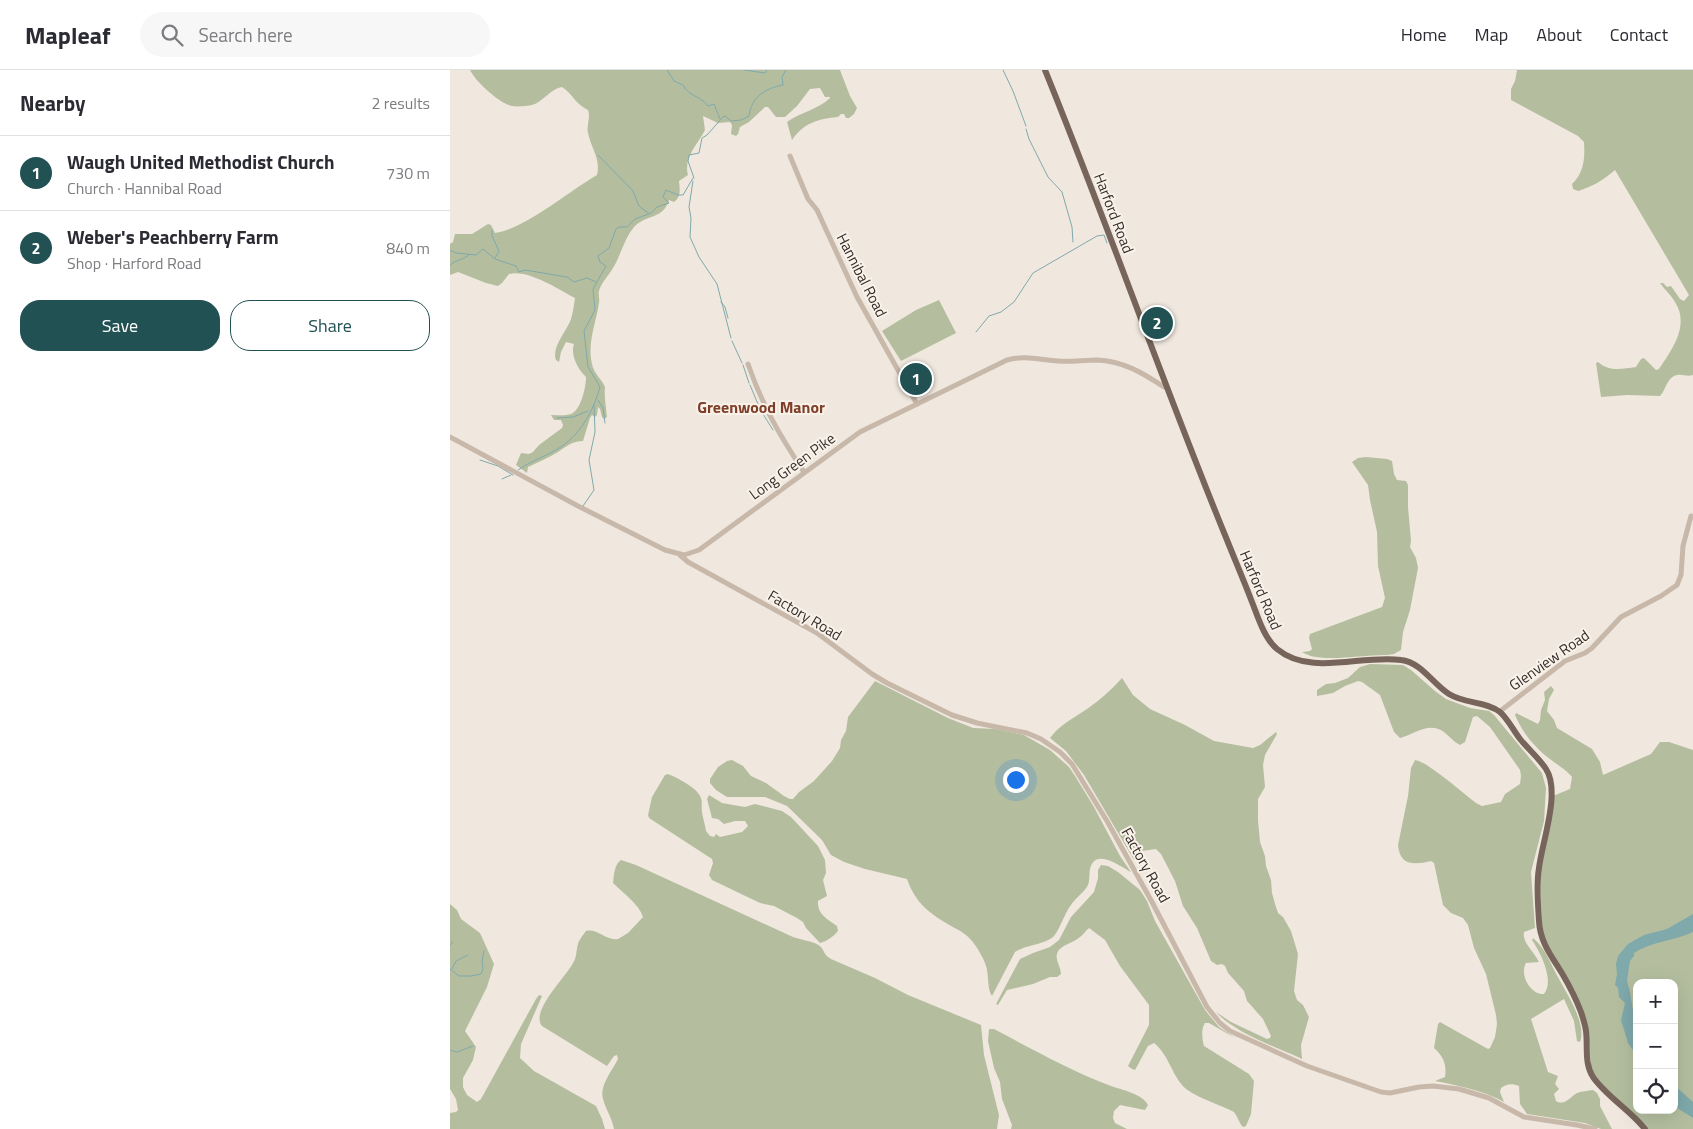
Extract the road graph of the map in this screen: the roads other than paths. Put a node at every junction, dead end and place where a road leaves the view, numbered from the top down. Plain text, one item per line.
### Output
1 (1045, 70) edge
2 (790, 156) dead end
3 (748, 364) dead end
4 (1166, 387) junction
5 (917, 404) junction
6 (450, 437) edge
7 (804, 472) junction
8 (1692, 516) dead end
9 (680, 555) junction
10 (1499, 712) junction
11 (1595, 1129) edge
12 (1645, 1129) edge

1 - 4 main road, Harford Road
2 - 5 street, Hannibal Road
3 - 7 street
4 - 5 street, Long Green Pike
4 - 10 main road, Harford Road
5 - 7 street, Long Green Pike
6 - 9 street
7 - 9 street, Long Green Pike
8 - 10 street, Glenview Road
9 - 11 street, Factory Road
10 - 12 main road

